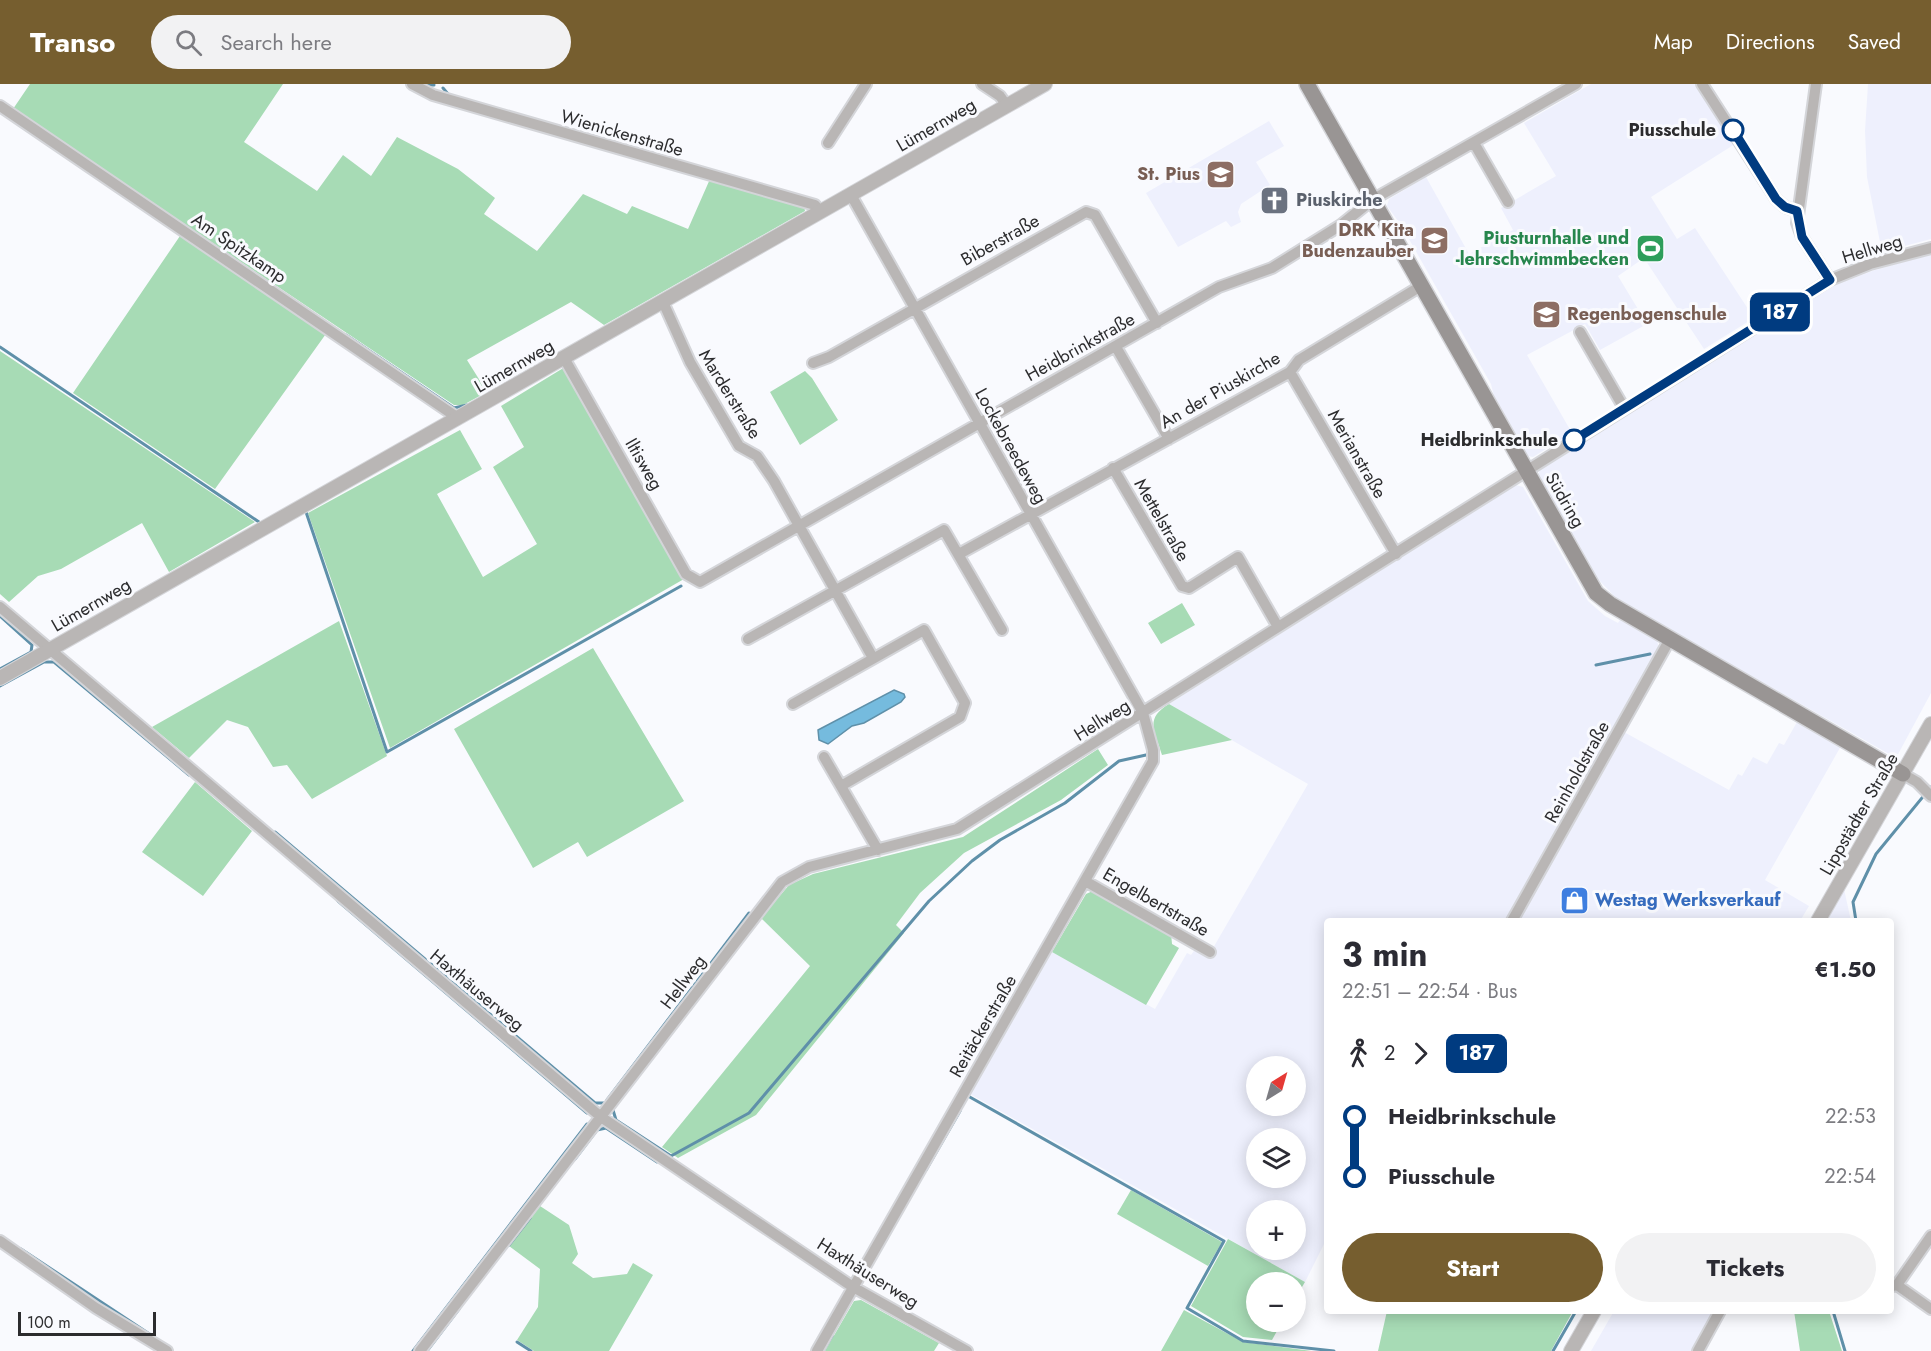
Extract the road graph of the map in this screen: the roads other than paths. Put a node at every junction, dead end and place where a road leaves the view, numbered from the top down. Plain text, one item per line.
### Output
1 (412, 84) edge
2 (866, 84) edge
3 (982, 84) edge
4 (1045, 84) edge
5 (1307, 84) edge
6 (1576, 84) edge
7 (1702, 84) edge
8 (1816, 84) edge
9 (1564, 87) edge
10 (0, 106) edge
11 (1007, 106) junction
12 (828, 143) dead end
13 (1474, 143) junction
14 (851, 195) junction
15 (1372, 200) junction
16 (1508, 202) dead end
17 (1797, 211) junction
18 (820, 212) junction
19 (1931, 248) edge
20 (1830, 280) junction
21 (1421, 286) junction
22 (663, 302) junction
23 (915, 308) junction
24 (1157, 323) junction
25 (1580, 332) dead end
26 (1116, 346) junction
27 (564, 358) junction
28 (813, 363) dead end
29 (1290, 372) junction
30 (1624, 408) junction
31 (458, 418) junction
32 (979, 423) junction
33 (1169, 439) junction
34 (1113, 468) junction
35 (1526, 471) junction
36 (1030, 514) junction
37 (798, 526) junction
38 (959, 554) junction
39 (1396, 554) junction
40 (700, 582) joint
41 (835, 591) junction
42 (0, 607) edge
43 (1278, 627) junction
44 (1002, 630) dead end
45 (748, 639) dead end
46 (1670, 639) junction
47 (50, 650) junction
48 (873, 658) junction
49 (0, 678) edge
50 (793, 704) dead end
51 (1143, 713) junction
52 (1931, 724) edge
53 (824, 757) dead end
54 (1903, 774) junction
55 (841, 786) junction
56 (1931, 796) edge
57 (878, 850) junction
58 (1085, 880) junction
59 (1514, 918) edge
60 (1820, 918) edge
61 (1210, 952) dead end
62 (601, 1117) junction
63 (1931, 1236) edge
64 (0, 1241) edge
65 (1894, 1286) edge
66 (853, 1287) junction
67 (1931, 1309) edge
68 (1592, 1314) edge
69 (1718, 1314) edge
70 (167, 1351) edge
71 (420, 1351) edge
72 (817, 1351) edge
73 (967, 1351) edge
74 (1571, 1351) edge
75 (1698, 1351) edge

1 - 18 street, Wienickenstraße
2 - 12 street
3 - 11 street
4 - 11 street, Lümernweg
5 - 15 main road, Südring
6 - 9 street, Heidbrinkstraße
7 - 17 street
8 - 17 street
9 - 13 street, Heidbrinkstraße
10 - 31 street, Am Spitzkamp
11 - 14 street, Lümernweg
13 - 15 street, Heidbrinkstraße
13 - 16 street
14 - 18 street, Lümernweg
14 - 23 street, Lockebreedeweg
15 - 21 main road, Südring
15 - 24 street, Heidbrinkstraße
17 - 20 street
18 - 22 street, Lümernweg
19 - 20 street, Hellweg
20 - 30 street, Hellweg
21 - 29 street, An der Piuskirche
21 - 35 main road, Südring
22 - 27 street, Lümernweg
22 - 37 street, Marderstraße
23 - 24 street, Biberstraße
23 - 28 street, Biberstraße
23 - 32 street, Lockebreedeweg
24 - 26 street, Heidbrinkstraße
25 - 30 street
26 - 32 street, Heidbrinkstraße
26 - 33 street
27 - 31 street, Lümernweg
27 - 40 street, Iltisweg
29 - 33 street, An der Piuskirche
29 - 39 street, Merianstraße
30 - 35 street, Hellweg
31 - 47 street, Lümernweg
32 - 36 street, Lockebreedeweg
32 - 37 street, Heidbrinkstraße
33 - 34 street, An der Piuskirche
34 - 36 street, An der Piuskirche
34 - 43 street, Mettelstraße
35 - 39 street, Hellweg
35 - 46 main road, Südring
36 - 38 street, An der Piuskirche
36 - 51 street, Lockebreedeweg
37 - 40 street, Heidbrinkstraße
37 - 41 street, Marderstraße
38 - 41 street
38 - 44 street
39 - 43 street, Hellweg
41 - 45 street
41 - 48 street, Marderstraße
42 - 47 street, Haxthäuserweg
43 - 51 street, Hellweg
46 - 54 main road, Südring
46 - 59 street, Reinholdstraße
47 - 49 street, Lümernweg
47 - 62 street, Haxthäuserweg
48 - 50 street
48 - 55 street
51 - 57 street, Hellweg
51 - 58 street, Reitäckerstraße
52 - 54 street, Lippstädter Straße
53 - 55 street
54 - 56 street, Südring
54 - 60 street, Lippstädter Straße
55 - 57 street
57 - 62 street, Hellweg
58 - 61 street, Engelbertstraße
58 - 66 street, Reitäckerstraße
62 - 66 street, Haxthäuserweg
62 - 71 street, Hellweg
63 - 65 street
64 - 70 street
65 - 67 street
66 - 72 street, Reitäckerstraße
66 - 73 street, Haxthäuserweg
68 - 74 street
69 - 75 street

